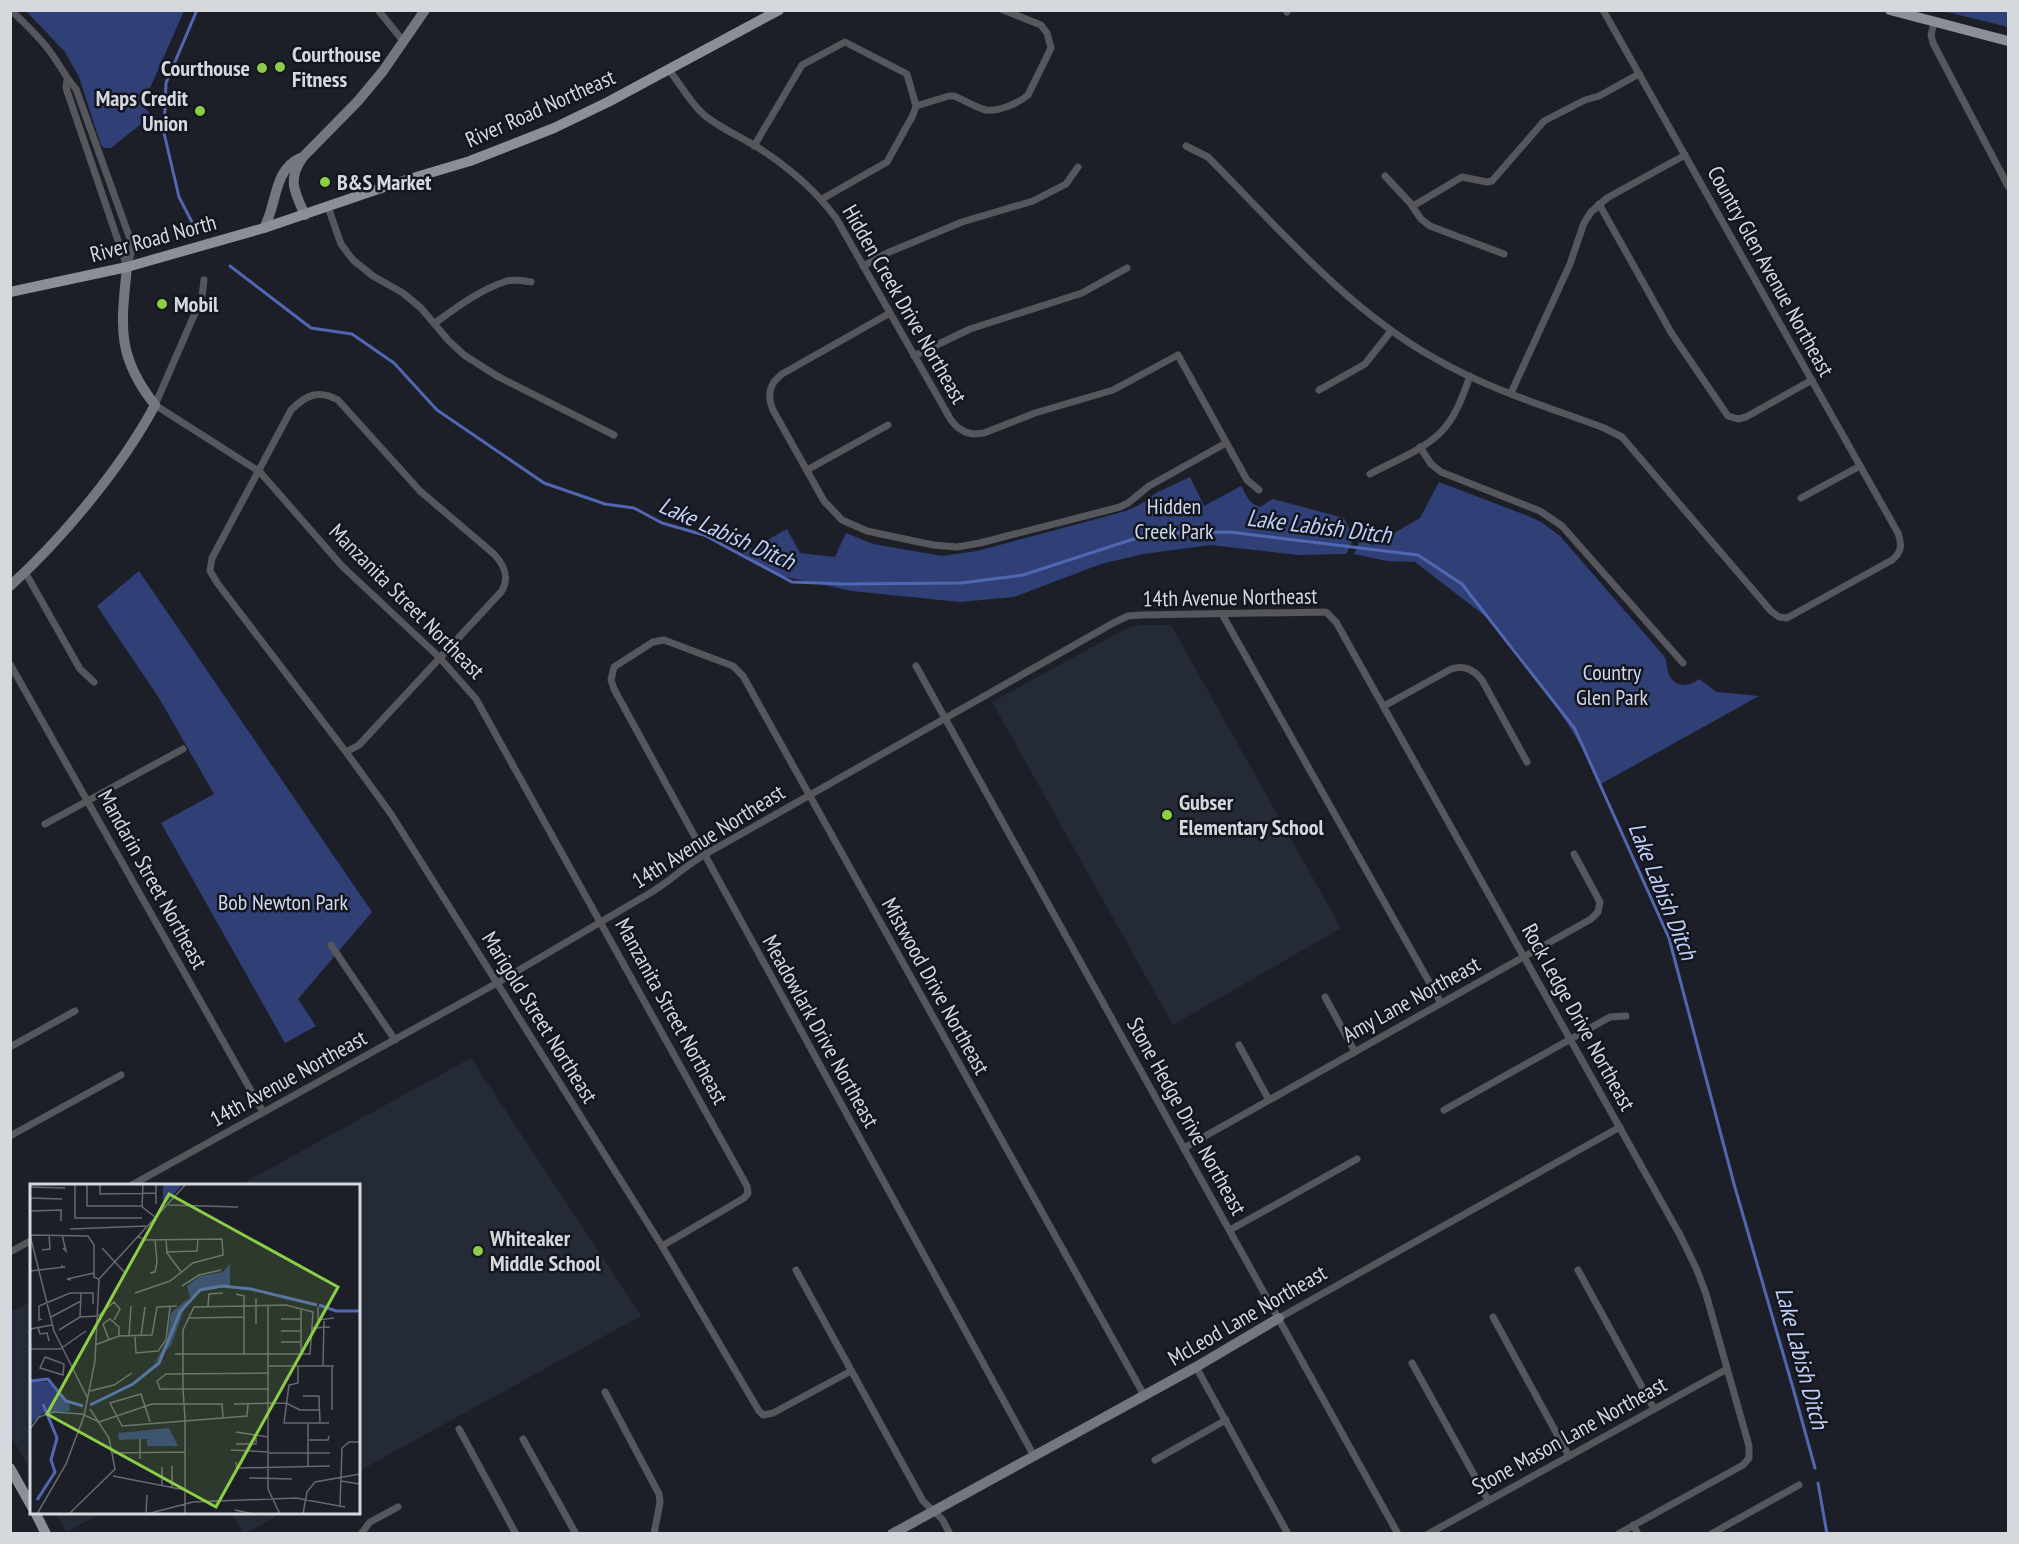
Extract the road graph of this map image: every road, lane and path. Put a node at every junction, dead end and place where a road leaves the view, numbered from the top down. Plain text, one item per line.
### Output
1 (11, 10) edge
2 (378, 10) edge
3 (425, 10) edge
4 (779, 10) edge
5 (1003, 10) edge
6 (1603, 10) edge
7 (1890, 10) edge
8 (1934, 22) junction
9 (2008, 41) edge
10 (404, 42) junction
11 (669, 70) junction
12 (1639, 74) junction
13 (67, 80) junction
14 (916, 106) junction
15 (754, 146) junction
16 (1186, 146) dead end
17 (1685, 155) junction
18 (303, 157) junction
19 (1078, 167) dead end
20 (1385, 176) dead end
21 (2008, 186) edge
22 (822, 200) junction
23 (1599, 204) junction
24 (1412, 206) junction
25 (328, 207) junction
26 (305, 215) junction
27 (264, 228) junction
28 (1504, 254) dead end
29 (863, 266) junction
30 (127, 267) junction
31 (1127, 268) dead end
32 (204, 280) dead end
33 (531, 282) dead end
34 (10, 292) edge
35 (890, 313) junction
36 (435, 323) junction
37 (1391, 331) junction
38 (914, 356) junction
39 (1470, 376) junction
40 (1812, 380) junction
41 (1319, 390) dead end
42 (1511, 393) junction
43 (155, 405) junction
44 (888, 425) dead end
45 (614, 435) dead end
46 (1226, 443) junction
47 (1420, 447) junction
48 (1860, 466) junction
49 (807, 471) junction
50 (260, 472) junction
51 (1370, 474) dead end
52 (1259, 490) dead end
53 (1801, 498) dead end
54 (26, 573) junction
55 (10, 586) edge
56 (1222, 614) junction
57 (1330, 614) joint
58 (658, 640) joint
59 (440, 657) junction
60 (1683, 663) dead end
61 (10, 664) edge
62 (916, 666) dead end
63 (93, 682) dead end
64 (1384, 706) junction
65 (944, 717) junction
66 (183, 749) dead end
67 (346, 752) junction
68 (1527, 762) dead end
69 (809, 794) junction
70 (88, 801) junction
71 (45, 824) dead end
72 (1574, 854) dead end
73 (704, 855) junction
74 (601, 922) junction
75 (331, 945) dead end
76 (1524, 957) junction
77 (497, 983) junction
78 (1324, 997) dead end
79 (1441, 1003) junction
80 (75, 1011) dead end
81 (1626, 1016) dead end
82 (1571, 1039) junction
83 (395, 1040) junction
84 (1239, 1045) dead end
85 (10, 1047) edge
86 (1355, 1052) junction
87 (121, 1075) dead end
88 (1269, 1100) junction
89 (1444, 1110) dead end
90 (263, 1112) junction
91 (1620, 1127) junction
92 (10, 1136) edge
93 (1184, 1148) junction
94 (1357, 1159) dead end
95 (132, 1184) edge
96 (1230, 1230) junction
97 (30, 1241) edge
98 (662, 1246) junction
99 (10, 1252) edge
100 (796, 1270) dead end
101 (1578, 1270) dead end
102 (1493, 1317) dead end
103 (1279, 1318) junction
104 (1412, 1364) dead end
105 (1196, 1366) junction
106 (1727, 1369) junction
107 (851, 1371) junction
108 (604, 1392) dead end
109 (1144, 1395) junction
110 (1654, 1409) junction
111 (1226, 1420) junction
112 (459, 1429) dead end
113 (523, 1439) dead end
114 (1034, 1456) junction
115 (1569, 1456) junction
116 (1155, 1460) dead end
117 (10, 1468) edge
118 (1799, 1485) dead end
119 (1488, 1500) junction
120 (30, 1503) edge
121 (398, 1508) dead end
122 (932, 1511) junction
123 (36, 1514) edge
124 (1633, 1525) junction
125 (46, 1533) edge
126 (360, 1533) edge
127 (516, 1533) edge
128 (576, 1533) edge
129 (654, 1533) edge
130 (892, 1533) edge
131 (950, 1533) edge
132 (1288, 1533) edge
133 (1398, 1533) edge
134 (1428, 1533) edge
135 (1618, 1533) edge
136 (1638, 1533) edge
137 (1711, 1533) edge

1 - 13 street
2 - 10 street
3 - 10 street
4 - 11 main road, River Road Northeast
5 - 14 street
6 - 12 street, Country Glen Avenue Northeast
7 - 8 main road
8 - 9 main road
8 - 21 street
10 - 18 street
11 - 15 street, Hidden Creek Drive Northeast
11 - 25 main road, River Road Northeast
12 - 17 street, Country Glen Avenue Northeast
12 - 24 street
13 - 30 street
13 - 30 street
14 - 15 street
14 - 22 street
15 - 22 street, Hidden Creek Drive Northeast
16 - 37 street
17 - 23 street
17 - 40 street, Country Glen Avenue Northeast
18 - 26 street
18 - 27 street
19 - 29 street
20 - 24 street
22 - 29 street, Hidden Creek Drive Northeast
23 - 40 street
23 - 42 street
24 - 28 street
25 - 26 main road, River Road Northeast
25 - 36 street
26 - 27 main road, River Road North
27 - 30 main road, River Road North
29 - 35 street, Hidden Creek Drive Northeast
30 - 34 main road, River Road North
30 - 43 street, Manzanita Street Northeast
31 - 38 street
32 - 43 street
33 - 36 street
35 - 38 street, Hidden Creek Drive Northeast
35 - 49 street
36 - 45 street
37 - 39 street
37 - 41 street
38 - 46 street, Hidden Creek Drive Northeast
39 - 42 street
39 - 47 street
40 - 48 street, Country Glen Avenue Northeast
42 - 48 street, Country Glen Avenue Northeast
43 - 50 street, Manzanita Street Northeast
43 - 54 street
44 - 49 street
46 - 49 street
46 - 52 street
47 - 51 street
47 - 60 street
48 - 53 street
50 - 59 street, Manzanita Street Northeast
50 - 59 street
50 - 67 street, Marigold Street Northeast
54 - 55 street
54 - 63 street
56 - 57 street, 14th Avenue Northeast
56 - 65 street, 14th Avenue Northeast
56 - 79 street
57 - 64 street, Rock Ledge Drive Northeast
58 - 69 street, Mistwood Drive Northeast
58 - 73 street, Meadowlark Drive Northeast
59 - 67 street
59 - 74 street, Manzanita Street Northeast
61 - 70 street, Mandarin Street Northeast
62 - 65 street, Stone Hedge Drive Northeast
64 - 68 street
64 - 76 street, Rock Ledge Drive Northeast
65 - 69 street, 14th Avenue Northeast
65 - 93 street, Stone Hedge Drive Northeast
66 - 70 street
67 - 77 street, Marigold Street Northeast
69 - 73 street, 14th Avenue Northeast
69 - 109 street, Mistwood Drive Northeast
70 - 71 street
70 - 90 street, Mandarin Street Northeast
72 - 76 street, Amy Lane Northeast
73 - 74 street, 14th Avenue Northeast
73 - 114 street, Meadowlark Drive Northeast
74 - 77 street, 14th Avenue Northeast
74 - 98 street, Manzanita Street Northeast
75 - 83 street
76 - 79 street, Amy Lane Northeast
76 - 82 street, Rock Ledge Drive Northeast
77 - 83 street, 14th Avenue Northeast
77 - 98 street, Marigold Street Northeast
78 - 86 street
79 - 86 street, Amy Lane Northeast
80 - 85 street
81 - 82 street
82 - 89 street
82 - 91 street, Rock Ledge Drive Northeast
83 - 90 street, 14th Avenue Northeast
84 - 88 street
86 - 88 street, Amy Lane Northeast
87 - 92 street
88 - 93 street, Amy Lane Northeast
90 - 95 street, 14th Avenue Northeast
91 - 103 street, McLeod Lane Northeast
91 - 106 street, Rock Ledge Drive Northeast
93 - 96 street, Stone Hedge Drive Northeast
94 - 96 street
96 - 103 street, Stone Hedge Drive Northeast
97 - 99 street
98 - 107 street, Marigold Street Northeast
100 - 107 street
101 - 110 street
102 - 115 street
103 - 105 street, McLeod Lane Northeast
103 - 133 street, Stone Hedge Drive Northeast
104 - 119 street
105 - 109 street, McLeod Lane Northeast
105 - 111 street
106 - 110 street, Stone Mason Lane Northeast
106 - 124 street, Rock Ledge Drive Northeast
107 - 122 street
108 - 129 street
109 - 114 street, McLeod Lane Northeast
110 - 115 street, Stone Mason Lane Northeast
111 - 116 street
111 - 132 street
112 - 127 street
113 - 128 street
114 - 122 street, McLeod Lane Northeast
115 - 119 street, Stone Mason Lane Northeast
117 - 120 main road
118 - 137 street
119 - 134 street, Stone Mason Lane Northeast
121 - 126 street
122 - 130 street, McLeod Lane Northeast
122 - 131 street
123 - 125 main road
124 - 135 street
124 - 136 street

